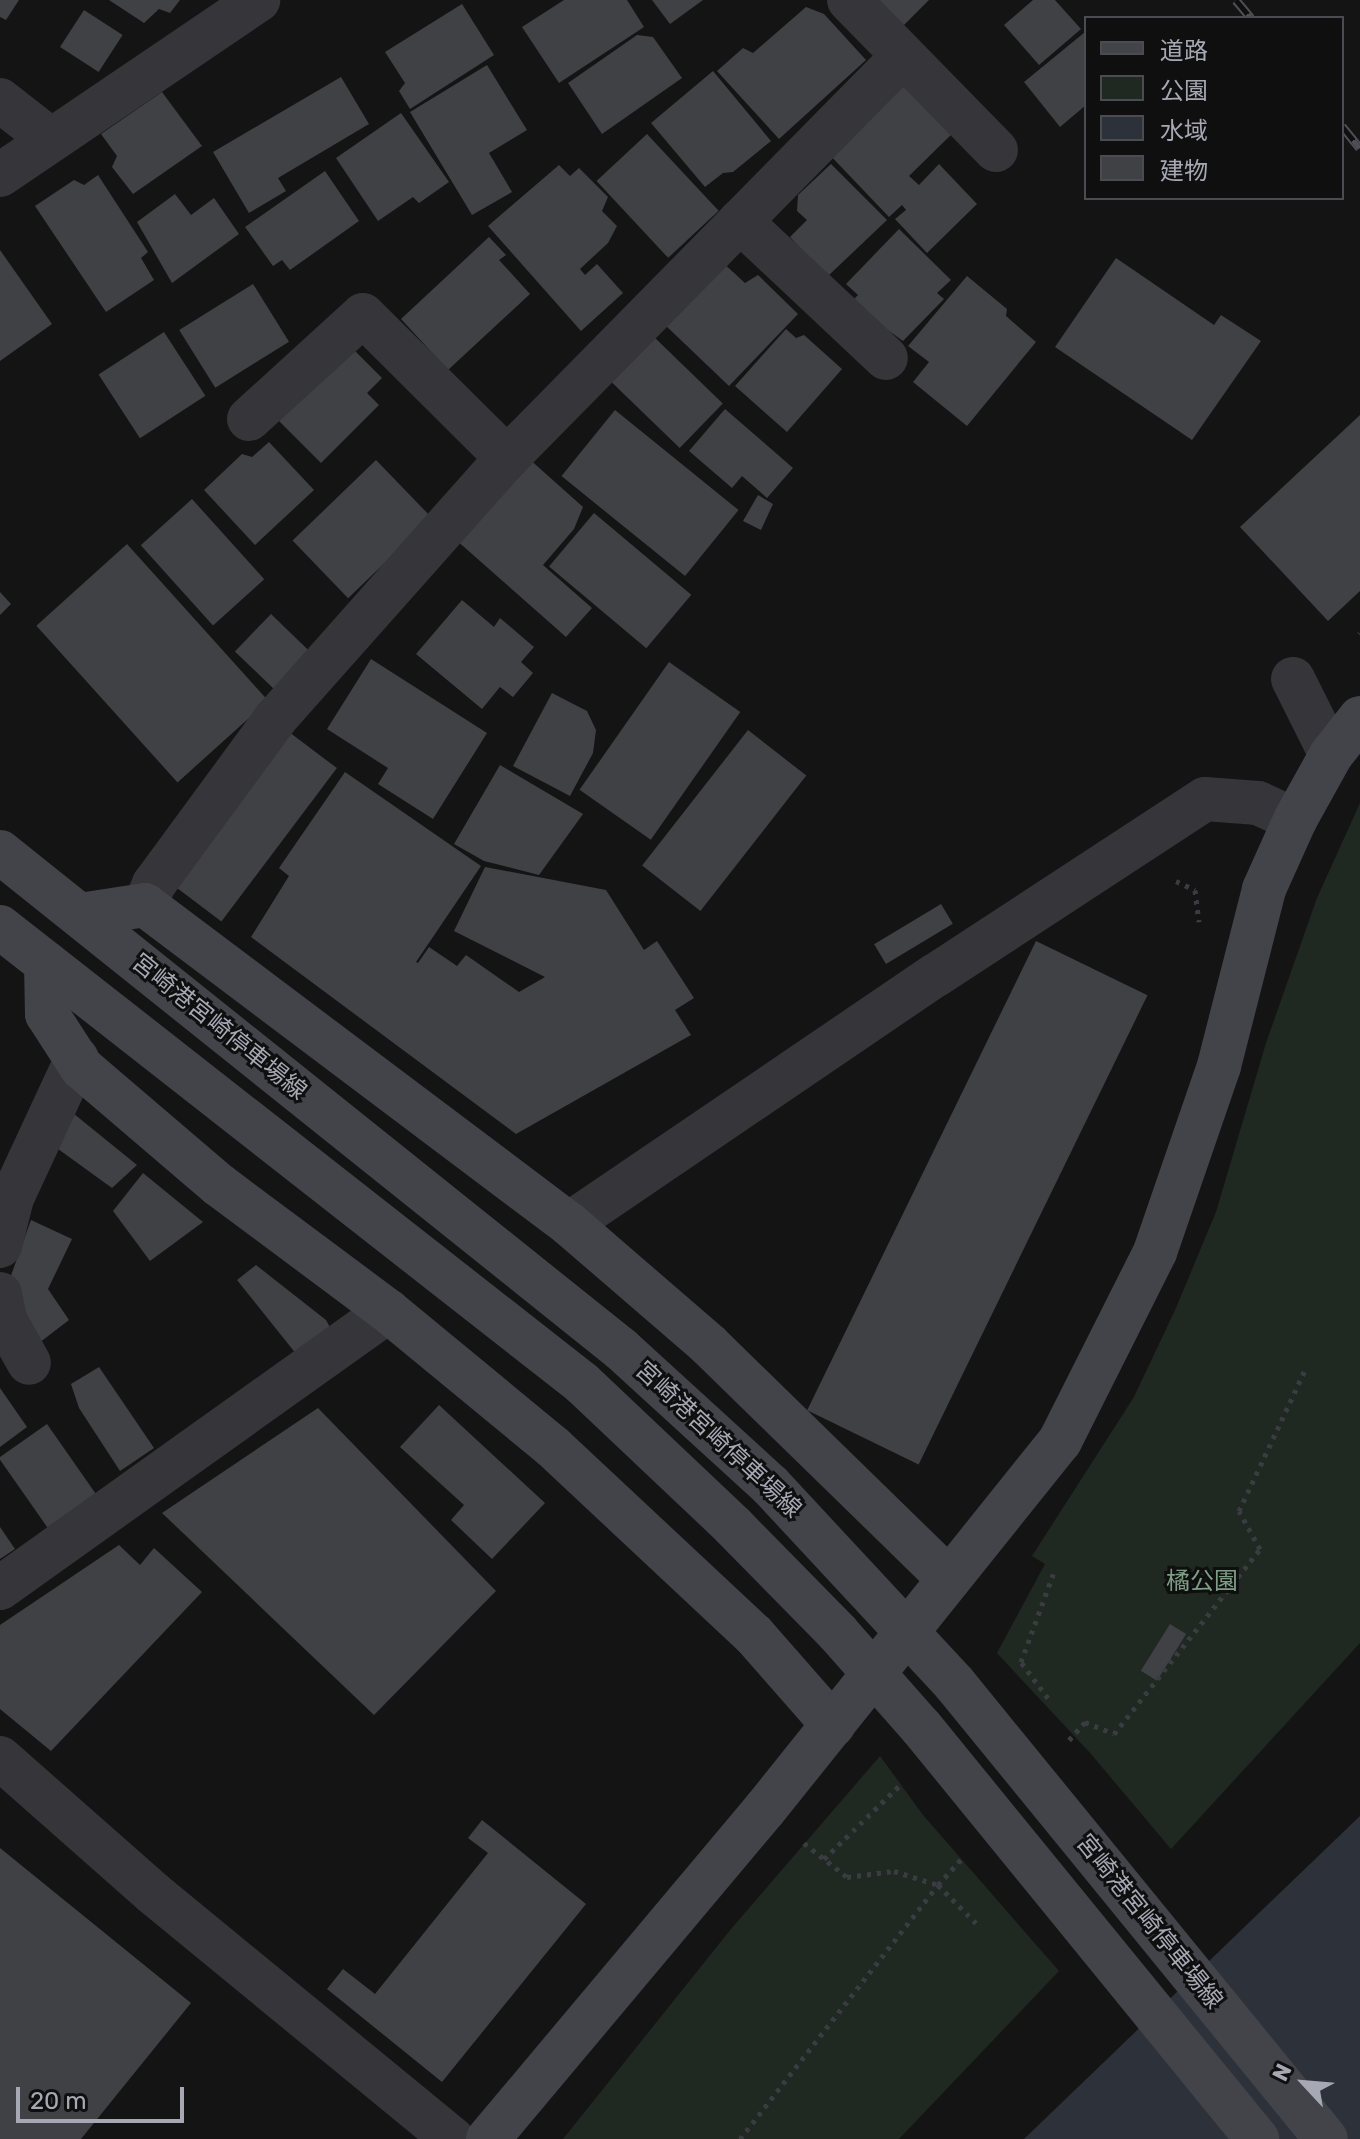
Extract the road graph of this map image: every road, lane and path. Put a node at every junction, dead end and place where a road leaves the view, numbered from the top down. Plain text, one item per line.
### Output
1 (258, 0) edge
2 (849, 0) edge
3 (902, 57) junction
4 (0, 100) edge
5 (51, 140) junction
6 (996, 150) dead end
7 (0, 175) edge
8 (740, 221) junction
9 (886, 358) dead end
10 (249, 419) dead end
11 (507, 458) junction
12 (1293, 679) dead end
13 (1360, 718) edge
14 (1331, 755) junction
15 (1295, 820) junction
16 (0, 852) edge
17 (1164, 876) dead end
18 (145, 905) junction
19 (80, 915) junction
20 (0, 927) edge
21 (1199, 934) dead end
22 (46, 963) junction
23 (77, 1058) junction
24 (569, 1224) junction
25 (0, 1246) edge
26 (0, 1294) edge
27 (388, 1311) junction
28 (29, 1363) dead end
29 (1305, 1370) dead end
30 (1054, 1572) dead end
31 (949, 1579) junction
32 (0, 1588) edge
33 (1048, 1698) dead end
34 (1085, 1722) dead end
35 (833, 1725) junction
36 (0, 1758) edge
37 (907, 1793) dead end
38 (824, 1859) dead end
39 (980, 1927) dead end
40 (453, 2139) edge
41 (488, 2139) edge
42 (740, 2139) edge
43 (1257, 2139) edge
44 (1326, 2139) edge

1 - 5 street
2 - 3 street
3 - 6 street
3 - 8 street
4 - 5 street
5 - 7 street
8 - 9 street
8 - 11 street
10 - 11 street
11 - 18 street
12 - 14 street
13 - 14 street
14 - 15 street
15 - 24 street
15 - 31 street
16 - 19 street, 宮崎港宮崎停車場線
17 - 21 path
18 - 19 street
18 - 24 street
19 - 44 street, 宮崎港宮崎停車場線, bridge
20 - 22 street
22 - 23 street
22 - 43 street, bridge
23 - 25 street
23 - 27 street
24 - 31 street
26 - 28 street
27 - 32 street
27 - 35 street
29 - 34 path
30 - 33 path
31 - 35 street
35 - 41 street
36 - 40 street
37 - 38 path
39 - 42 path

